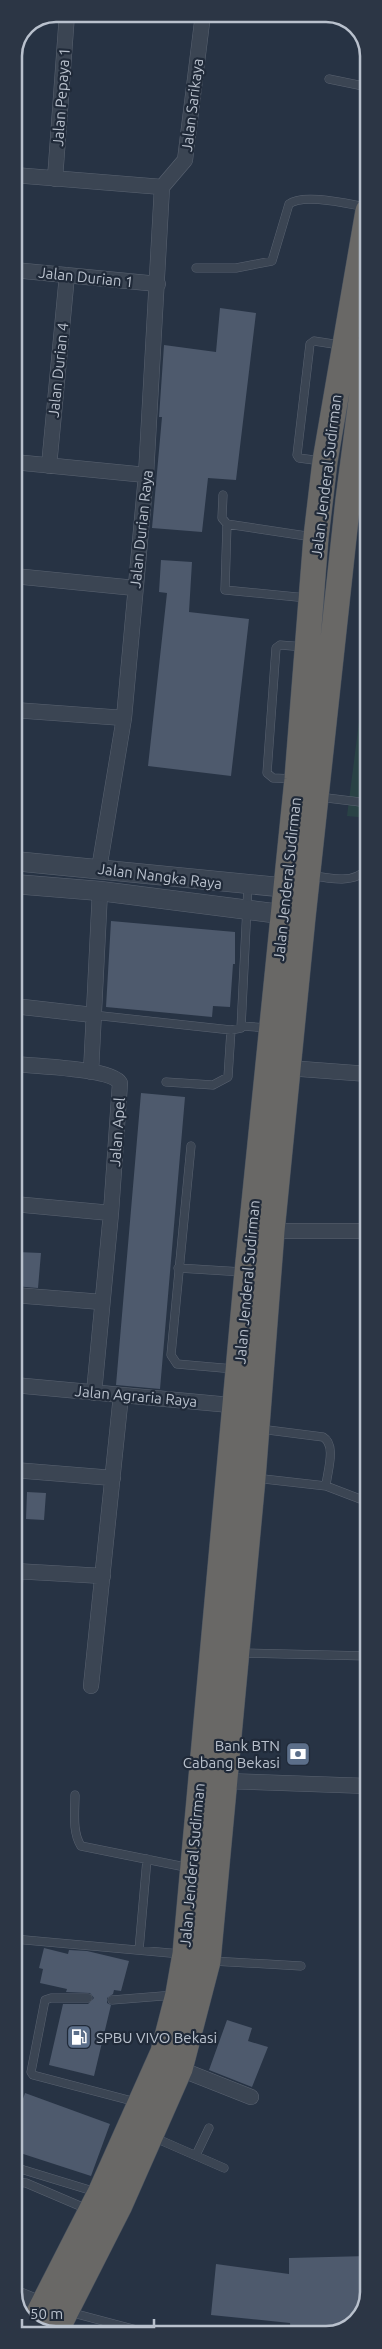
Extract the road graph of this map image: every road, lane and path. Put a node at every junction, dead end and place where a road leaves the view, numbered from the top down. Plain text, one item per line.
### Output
1 (66, 23) edge
2 (202, 23) edge
3 (329, 79) dead end
4 (359, 86) edge
5 (23, 177) edge
6 (55, 179) junction
7 (162, 187) junction
8 (359, 206) edge
9 (196, 268) dead end
10 (23, 271) edge
11 (67, 275) junction
12 (158, 284) junction
13 (359, 347) edge
14 (359, 356) edge
15 (359, 378) edge
16 (325, 461) junction
17 (23, 463) edge
18 (49, 466) junction
19 (146, 474) junction
20 (224, 495) dead end
21 (227, 524) junction
22 (316, 537) junction
23 (23, 577) edge
24 (135, 588) junction
25 (311, 598) junction
26 (23, 711) edge
27 (124, 718) junction
28 (317, 797) junction
29 (359, 802) edge
30 (23, 862) edge
31 (100, 869) junction
32 (359, 875) edge
33 (300, 884) junction
34 (23, 885) edge
35 (248, 886) junction
36 (100, 891) junction
37 (246, 909) junction
38 (293, 916) junction
39 (23, 1007) edge
40 (93, 1015) junction
41 (242, 1026) junction
42 (272, 1028) junction
43 (231, 1030) junction
44 (23, 1065) edge
45 (288, 1068) junction
46 (92, 1072) junction
47 (359, 1073) edge
48 (166, 1082) dead end
49 (191, 1146) dead end
50 (23, 1205) edge
51 (111, 1213) junction
52 (272, 1231) junction
53 (360, 1231) edge
54 (178, 1268) junction
55 (247, 1272) junction
56 (23, 1296) edge
57 (102, 1302) junction
58 (238, 1370) junction
59 (23, 1386) edge
60 (94, 1393) junction
61 (122, 1395) junction
62 (246, 1420) junction
63 (23, 1471) edge
64 (113, 1478) junction
65 (253, 1478) junction
66 (326, 1486) junction
67 (360, 1499) edge
68 (23, 1571) edge
69 (103, 1576) junction
70 (236, 1653) junction
71 (360, 1656) edge
72 (91, 1686) dead end
73 (224, 1781) junction
74 (360, 1786) edge
75 (75, 1795) dead end
76 (147, 1859) junction
77 (191, 1868) junction
78 (23, 1939) edge
79 (139, 1950) junction
80 (196, 1958) junction
81 (301, 1966) dead end
82 (178, 1994) junction
83 (88, 1998) dead end
84 (112, 2000) dead end
85 (180, 2069) junction
86 (251, 2098) dead end
87 (140, 2104) junction
88 (208, 2128) dead end
89 (151, 2137) junction
90 (196, 2156) junction
91 (224, 2168) dead end
92 (23, 2171) edge
93 (23, 2184) edge
94 (95, 2202) junction
95 (23, 2300) edge
96 (47, 2314) edge
97 (109, 2326) edge

1 - 6 street, Jalan Pepaya 1
2 - 7 street, Jalan Sarikaya
3 - 4 lane
5 - 6 street
6 - 7 street
7 - 12 street, Jalan Durian Raya
8 - 9 lane
10 - 11 street, Jalan Durian 1
11 - 12 street, Jalan Durian 1
11 - 18 street, Jalan Durian 4
12 - 19 street, Jalan Durian Raya
13 - 16 lane
14 - 16 highway, Jalan Jenderal Sudirman
15 - 28 highway, Jalan Jenderal Sudirman
16 - 22 highway, Jalan Jenderal Sudirman
17 - 18 street
18 - 19 street
19 - 24 street, Jalan Durian Raya
20 - 21 lane
21 - 22 lane
21 - 25 lane
22 - 25 highway, Jalan Jenderal Sudirman
23 - 24 street
24 - 27 street, Jalan Durian Raya
25 - 33 highway, Jalan Jenderal Sudirman
26 - 27 street
27 - 31 street, Jalan Durian Raya
28 - 29 lane
28 - 33 highway, Jalan Jenderal Sudirman
30 - 31 street, Jalan Nangka Raya
31 - 35 street, Jalan Nangka Raya
32 - 33 lane
33 - 35 street, Jalan Nangka Raya
33 - 38 highway, Jalan Jenderal Sudirman
34 - 36 street, Jalan Nangka Raya
35 - 37 lane
36 - 37 street, Jalan Nangka Raya
36 - 40 street
37 - 38 street, Jalan Nangka Raya
37 - 41 lane
38 - 42 highway, Jalan Jenderal Sudirman
38 - 45 highway, Jalan Jenderal Sudirman
39 - 40 street
40 - 43 lane
40 - 46 street
41 - 42 lane
41 - 43 lane
42 - 55 highway, Jalan Jenderal Sudirman
43 - 48 lane
44 - 46 street
45 - 47 street
45 - 52 highway, Jalan Jenderal Sudirman
46 - 51 street, Jalan Apel
49 - 54 lane
50 - 51 street
51 - 57 street, Jalan Apel
52 - 53 street
52 - 62 highway, Jalan Jenderal Sudirman
54 - 55 lane
54 - 58 lane
55 - 58 highway, Jalan Jenderal Sudirman
56 - 57 street
57 - 60 street, Jalan Apel
58 - 62 highway, Jalan Jenderal Sudirman
59 - 60 street, Jalan Agraria Raya
60 - 61 street, Jalan Agraria Raya
61 - 62 street, Jalan Agraria Raya
61 - 64 street
62 - 65 highway, Jalan Jenderal Sudirman
62 - 66 lane
62 - 77 highway, Jalan Jenderal Sudirman
63 - 64 street
64 - 69 street
65 - 66 lane
65 - 70 highway, Jalan Jenderal Sudirman
66 - 67 lane
68 - 69 street
69 - 72 street
70 - 71 lane
70 - 73 highway, Jalan Jenderal Sudirman
73 - 74 street
73 - 80 highway, Jalan Jenderal Sudirman
75 - 76 lane
76 - 77 lane
76 - 79 lane
77 - 80 highway, Jalan Jenderal Sudirman
78 - 79 lane
79 - 80 lane
80 - 81 lane
80 - 82 highway, Jalan Jenderal Sudirman
80 - 85 highway, Jalan Jenderal Sudirman
82 - 84 lane
82 - 87 highway, Jalan Jenderal Sudirman
83 - 87 lane
85 - 86 street
85 - 89 highway, Jalan Jenderal Sudirman
87 - 94 highway, Jalan Jenderal Sudirman
88 - 90 lane
89 - 90 lane
89 - 96 highway, Jalan Jenderal Sudirman
90 - 91 lane
92 - 94 lane
93 - 94 lane
94 - 96 highway, Jalan Jenderal Sudirman
95 - 96 street
96 - 97 lane

